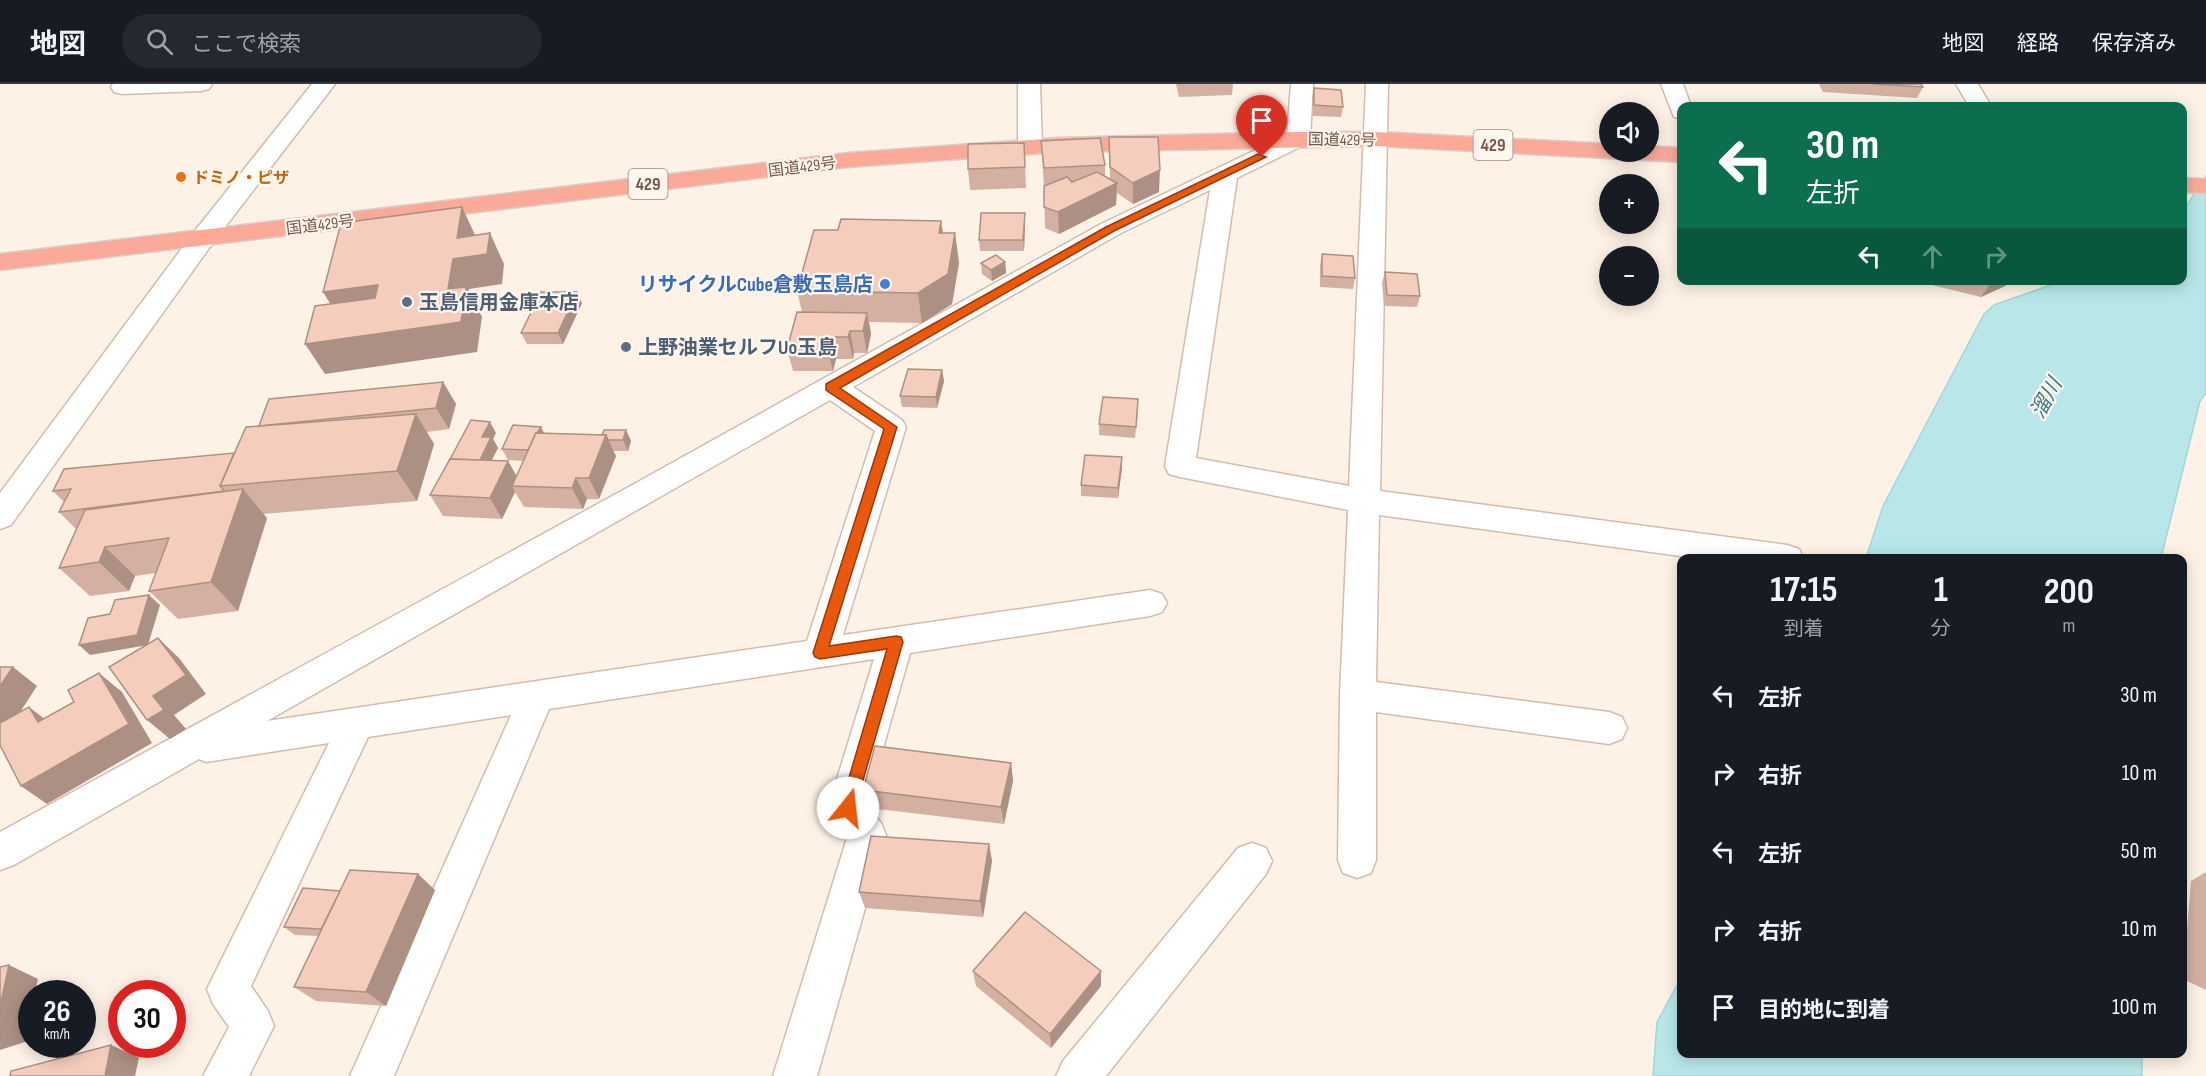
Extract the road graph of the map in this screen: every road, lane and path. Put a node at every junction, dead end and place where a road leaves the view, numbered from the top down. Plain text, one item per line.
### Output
1 (201, 84) edge
2 (324, 84) edge
3 (1029, 84) edge
4 (1302, 84) edge
5 (1377, 84) edge
6 (1672, 84) edge
7 (1967, 84) edge
8 (122, 87) dead end
9 (1678, 102) edge
10 (1978, 102) edge
11 (1298, 138) junction
12 (1376, 139) junction
13 (1030, 147) junction
14 (1599, 150) edge
15 (1659, 153) edge
16 (1677, 154) edge
17 (1225, 175) junction
18 (2187, 185) edge
19 (2206, 186) edge
20 (203, 238) junction
21 (0, 262) edge
22 (831, 387) junction
23 (1364, 501) junction
24 (0, 517) edge
25 (1757, 554) edge
26 (1150, 603) dead end
27 (896, 642) junction
28 (820, 653) junction
29 (1358, 695) junction
30 (537, 696) junction
31 (357, 723) junction
32 (1609, 728) dead end
33 (183, 749) junction
34 (0, 852) edge
35 (1357, 860) dead end
36 (1252, 861) dead end
37 (225, 1076) edge
38 (372, 1076) edge
39 (795, 1076) edge
40 (1078, 1076) edge

1 - 8 street
2 - 20 street
3 - 13 street
4 - 11 street
5 - 12 street
6 - 9 street
7 - 10 street
11 - 12 highway, 国道429号 / 429
11 - 13 highway, 国道429号 / 429
11 - 17 street
12 - 14 highway, 国道429号 / 429
12 - 23 street
13 - 20 highway, 国道429号 / 429
15 - 16 highway
17 - 22 street
17 - 23 street
18 - 19 highway
20 - 21 highway, 国道429号 / 429
20 - 24 street
22 - 28 street
22 - 33 street
23 - 25 street
23 - 29 street
26 - 27 street
27 - 28 street
27 - 39 street
28 - 30 street
29 - 32 street
29 - 35 street
30 - 31 street
30 - 38 street
31 - 33 street
31 - 37 street
33 - 34 street
36 - 40 street

